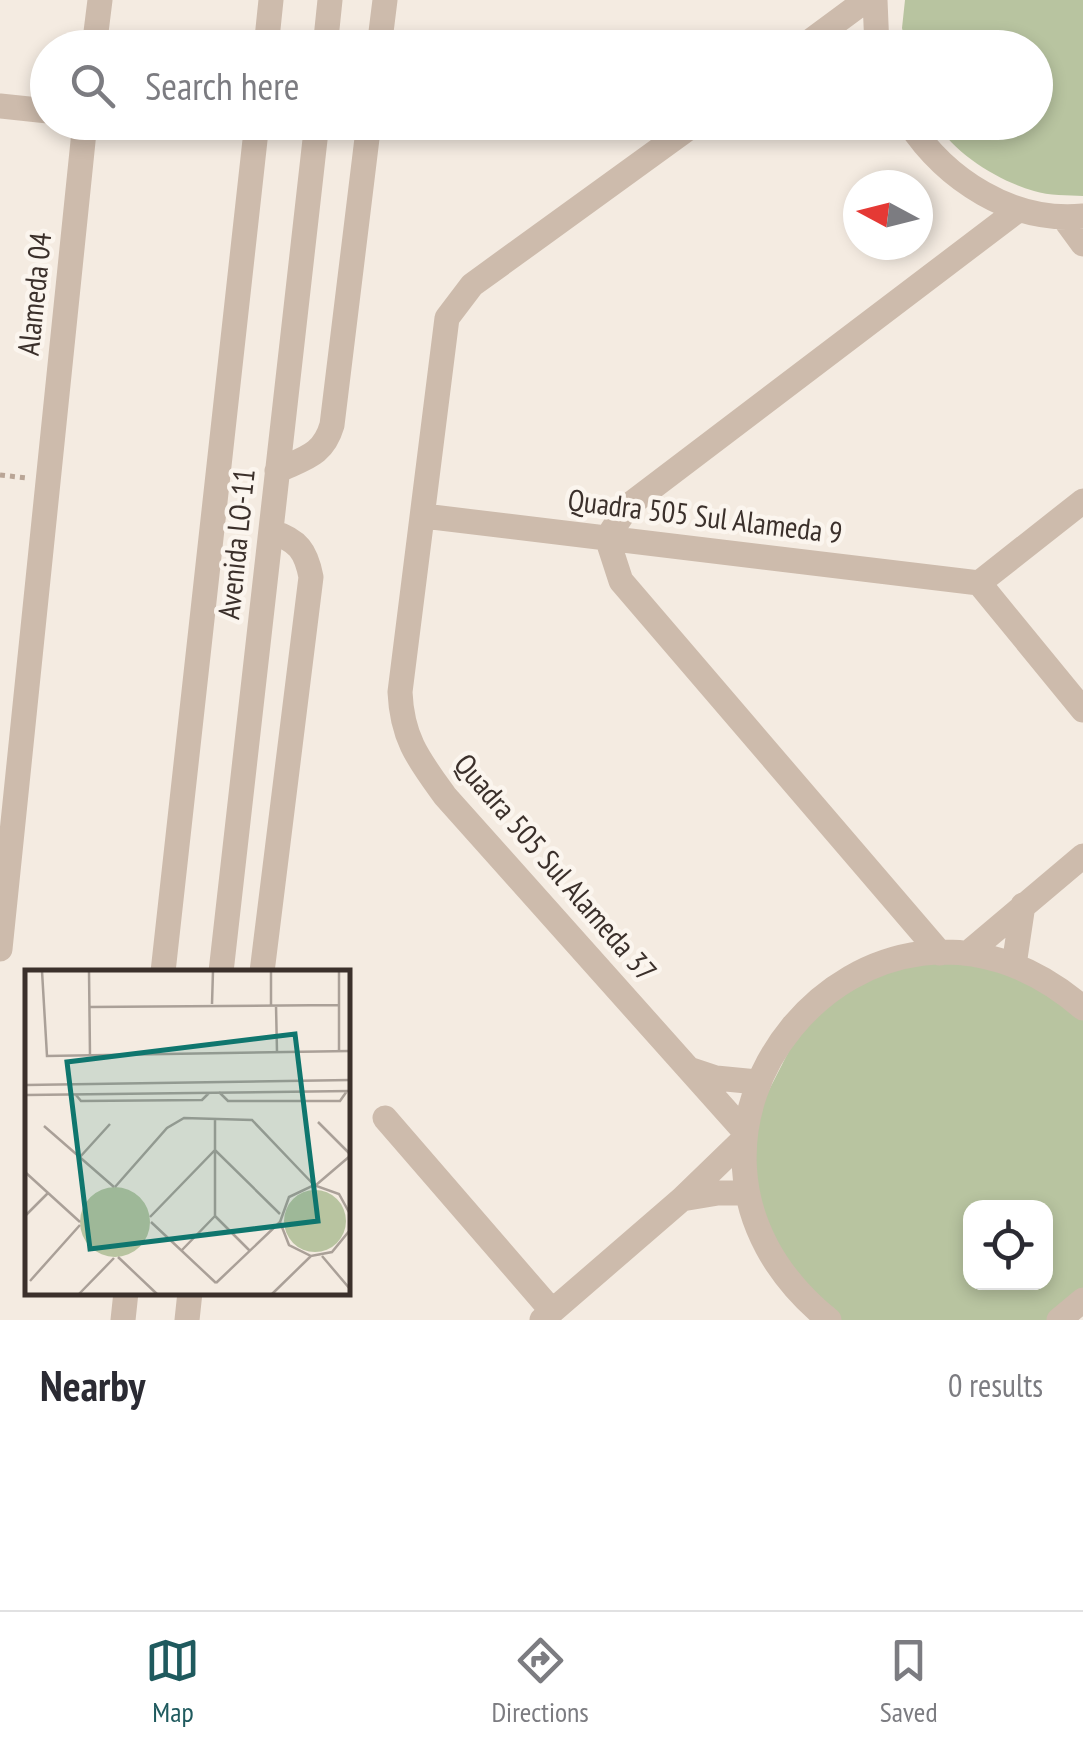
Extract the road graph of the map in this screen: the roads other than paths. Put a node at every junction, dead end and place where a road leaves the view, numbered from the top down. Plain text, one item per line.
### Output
1 (100, 0) edge
2 (271, 0) edge
3 (330, 0) edge
4 (385, 0) edge
5 (866, 0) edge
6 (875, 0) edge
7 (96, 30) edge
8 (268, 30) edge
9 (327, 30) edge
10 (381, 30) edge
11 (825, 30) edge
12 (876, 30) edge
13 (0, 106) edge
14 (30, 109) edge
15 (84, 140) edge
16 (255, 140) edge
17 (314, 140) edge
18 (367, 140) edge
19 (672, 140) edge
20 (920, 140) edge
21 (1018, 210) junction
22 (1073, 217) edge
23 (1083, 244) edge
24 (277, 472) junction
25 (1083, 501) edge
26 (424, 516) junction
27 (272, 532) junction
28 (606, 538) junction
29 (979, 584) junction
30 (1083, 710) edge
31 (1083, 856) edge
32 (1024, 905) junction
33 (899, 908) junction
34 (0, 950) edge
35 (940, 953) junction
36 (968, 954) junction
37 (904, 956) junction
38 (1014, 964) junction
39 (163, 970) edge
40 (221, 970) edge
41 (262, 970) edge
42 (1083, 1008) edge
43 (692, 1070) junction
44 (757, 1082) junction
45 (385, 1118) dead end
46 (745, 1136) junction
47 (747, 1193) junction
48 (682, 1199) junction
49 (126, 1295) edge
50 (190, 1295) edge
51 (1083, 1300) edge
52 (547, 1316) edge
53 (123, 1320) edge
54 (187, 1320) edge
55 (828, 1320) edge
56 (1059, 1320) edge

1 - 7 street
2 - 8 street
3 - 9 street
4 - 10 street
5 - 11 street
6 - 12 street
13 - 14 street
15 - 34 street, Alameda 04
16 - 39 street, Avenida LO-11
17 - 24 street, Avenida LO-11
18 - 24 street
19 - 26 street, Quadra 505 Sul Alameda 37
20 - 21 street
21 - 22 street
21 - 28 street
22 - 23 street
24 - 27 street, Avenida LO-11
25 - 29 street
26 - 28 street, Quadra 505 Sul Alameda 9
26 - 43 street, Quadra 505 Sul Alameda 37
27 - 40 street, Avenida LO-11
27 - 41 street
28 - 29 street, Quadra 505 Sul Alameda 9
28 - 33 street
29 - 30 street
31 - 32 street
32 - 36 street
32 - 38 street
33 - 35 street
33 - 37 street
35 - 36 street
35 - 37 street
36 - 38 street
37 - 44 street
38 - 42 street
43 - 44 street
43 - 46 street, Quadra 505 Sul Alameda 37
44 - 46 street
45 - 52 street
46 - 47 street
46 - 48 street
47 - 48 street
47 - 55 street
48 - 52 street
49 - 53 street
50 - 54 street
51 - 56 street

